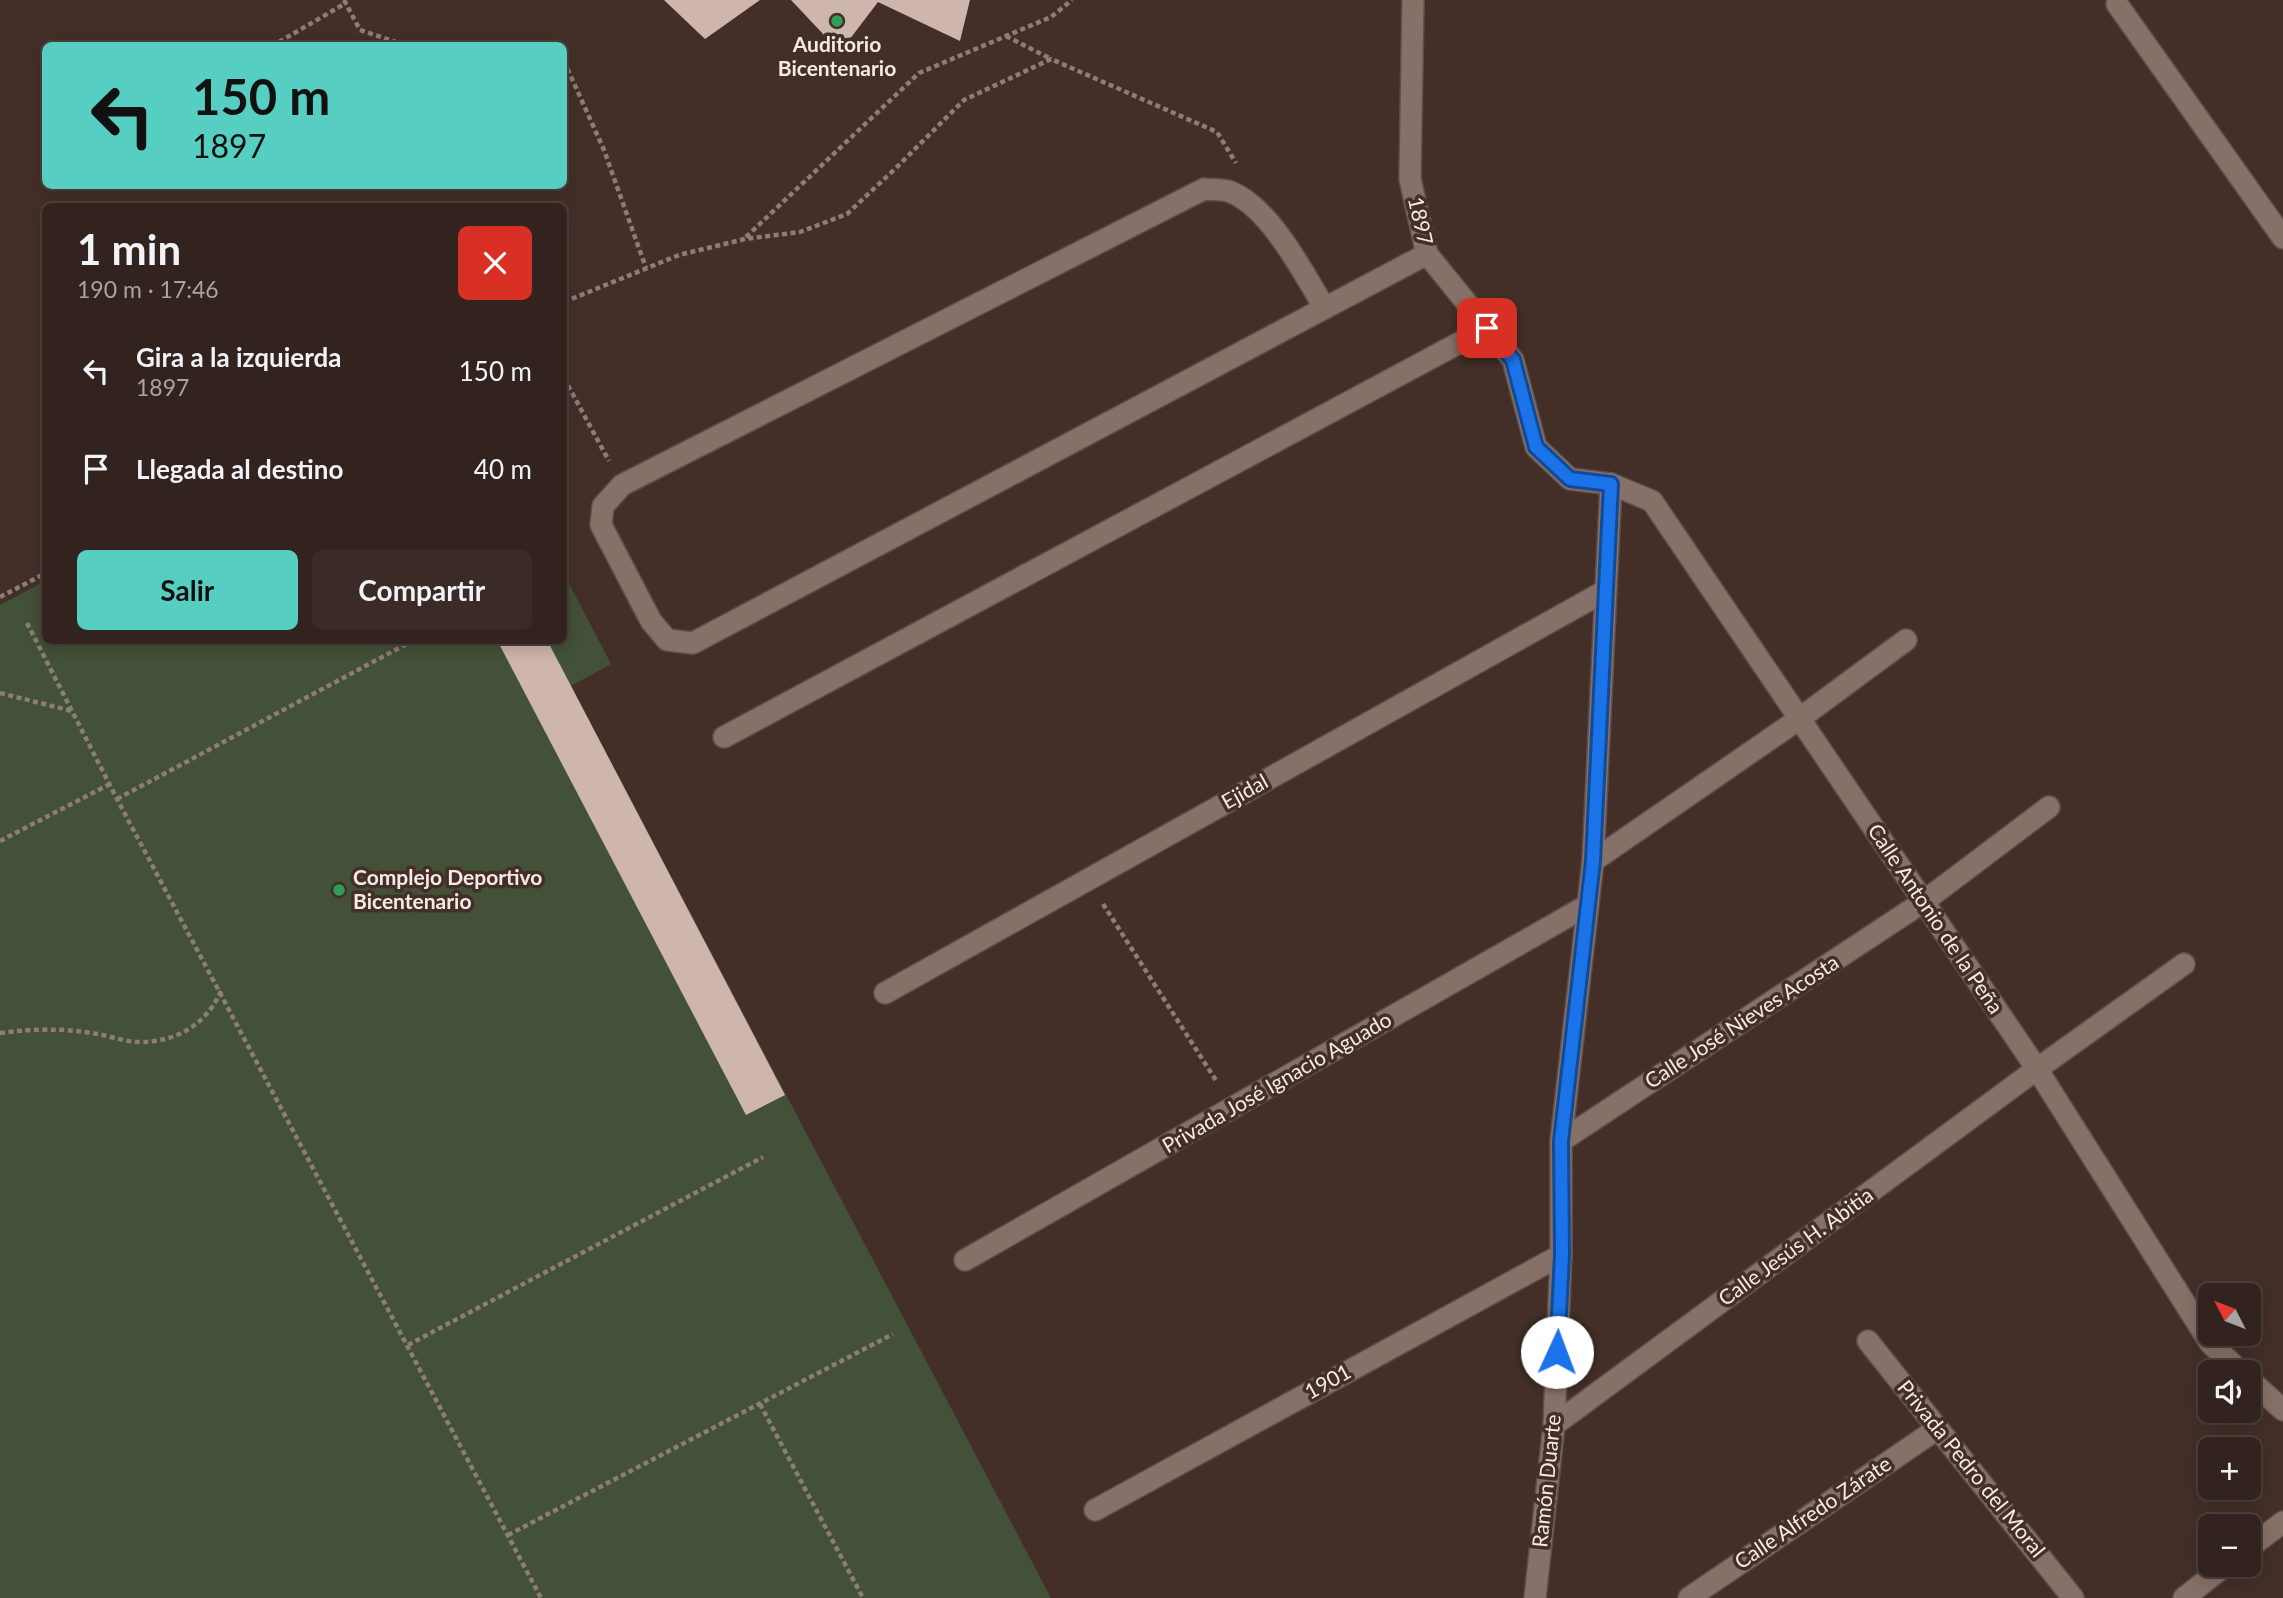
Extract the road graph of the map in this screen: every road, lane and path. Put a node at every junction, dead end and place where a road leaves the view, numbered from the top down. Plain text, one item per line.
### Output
1 (1072, 0) edge
2 (1413, 0) edge
3 (345, 2) edge
4 (2117, 4) dead end
5 (1006, 36) junction
6 (279, 42) dead end
7 (396, 42) edge
8 (1051, 59) junction
9 (567, 68) edge
10 (1230, 191) junction
11 (2283, 238) edge
12 (745, 239) junction
13 (1427, 254) junction
14 (646, 268) junction
15 (567, 301) edge
16 (1324, 307) junction
17 (1487, 328) junction
18 (567, 384) edge
19 (1611, 484) junction
20 (622, 485) junction
21 (42, 575) edge
22 (1605, 591) junction
23 (0, 597) edge
24 (27, 623) dead end
25 (1906, 639) dead end
26 (407, 644) edge
27 (0, 693) edge
28 (72, 711) junction
29 (1799, 719) junction
30 (724, 737) dead end
31 (110, 784) junction
32 (117, 799) junction
33 (2049, 807) dead end
34 (0, 841) edge
35 (1593, 861) junction
36 (1088, 880) junction
37 (1923, 902) junction
38 (1588, 905) junction
39 (2184, 964) dead end
40 (221, 991) junction
41 (885, 993) dead end
42 (0, 1033) edge
43 (2037, 1069) junction
44 (1233, 1108) junction
45 (1561, 1141) junction
46 (763, 1157) dead end
47 (1562, 1255) junction
48 (965, 1260) dead end
49 (892, 1334) dead end
50 (1868, 1341) dead end
51 (408, 1345) junction
52 (2228, 1360) edge
53 (2261, 1390) edge
54 (760, 1404) junction
55 (2283, 1410) edge
56 (1554, 1425) junction
57 (1937, 1429) junction
58 (1095, 1510) dead end
59 (2283, 1522) edge
60 (508, 1535) junction
61 (2261, 1539) edge
62 (2211, 1577) edge
63 (541, 1598) edge
64 (863, 1598) edge
65 (1535, 1598) edge
66 (1689, 1598) edge
67 (2073, 1598) edge
68 (2184, 1598) edge

1 - 5 path
2 - 13 street, 1897
3 - 6 path
3 - 7 path
4 - 11 street
5 - 8 path
5 - 12 path
8 - 10 path
8 - 12 path
9 - 14 path
10 - 16 street
10 - 20 street
12 - 14 path
13 - 16 street
13 - 17 street, 1897
14 - 15 path
16 - 20 street
17 - 19 street, 1897
17 - 30 street
18 - 20 path
19 - 22 street, Ramón Duarte
19 - 29 street, Calle Antonio de la Peña
21 - 23 path
22 - 35 street, Ramón Duarte
22 - 36 street, Ejidal
24 - 28 path
25 - 29 street
26 - 32 path
27 - 28 path
28 - 31 path
29 - 35 street
29 - 37 street, Calle Antonio de la Peña
31 - 32 path
31 - 34 path
32 - 40 path
33 - 37 street, Calle José Nieves Acosta
35 - 38 street, Ramón Duarte
36 - 41 street, Ejidal
36 - 44 path
37 - 43 street, Calle Antonio de la Peña
37 - 45 street, Calle José Nieves Acosta
38 - 44 street, Privada José Ignacio Aguado
38 - 45 street, Ramón Duarte
39 - 43 street, Calle Jesús H. Abitia
40 - 42 path
40 - 51 path
43 - 52 street, Calle Antonio de la Peña
43 - 56 street, Calle Jesús H. Abitia
44 - 48 street, Privada José Ignacio Aguado
45 - 47 street, Ramón Duarte
46 - 51 path
47 - 56 street, Ramón Duarte
47 - 58 street, 1901
49 - 54 path
50 - 57 street, Privada Pedro del Moral
51 - 60 path
53 - 55 street
54 - 60 path
54 - 64 path
56 - 65 street, Ramón Duarte
57 - 66 street, Calle Alfredo Zárate
57 - 67 street, Privada Pedro del Moral
59 - 61 street
60 - 63 path
62 - 68 street

